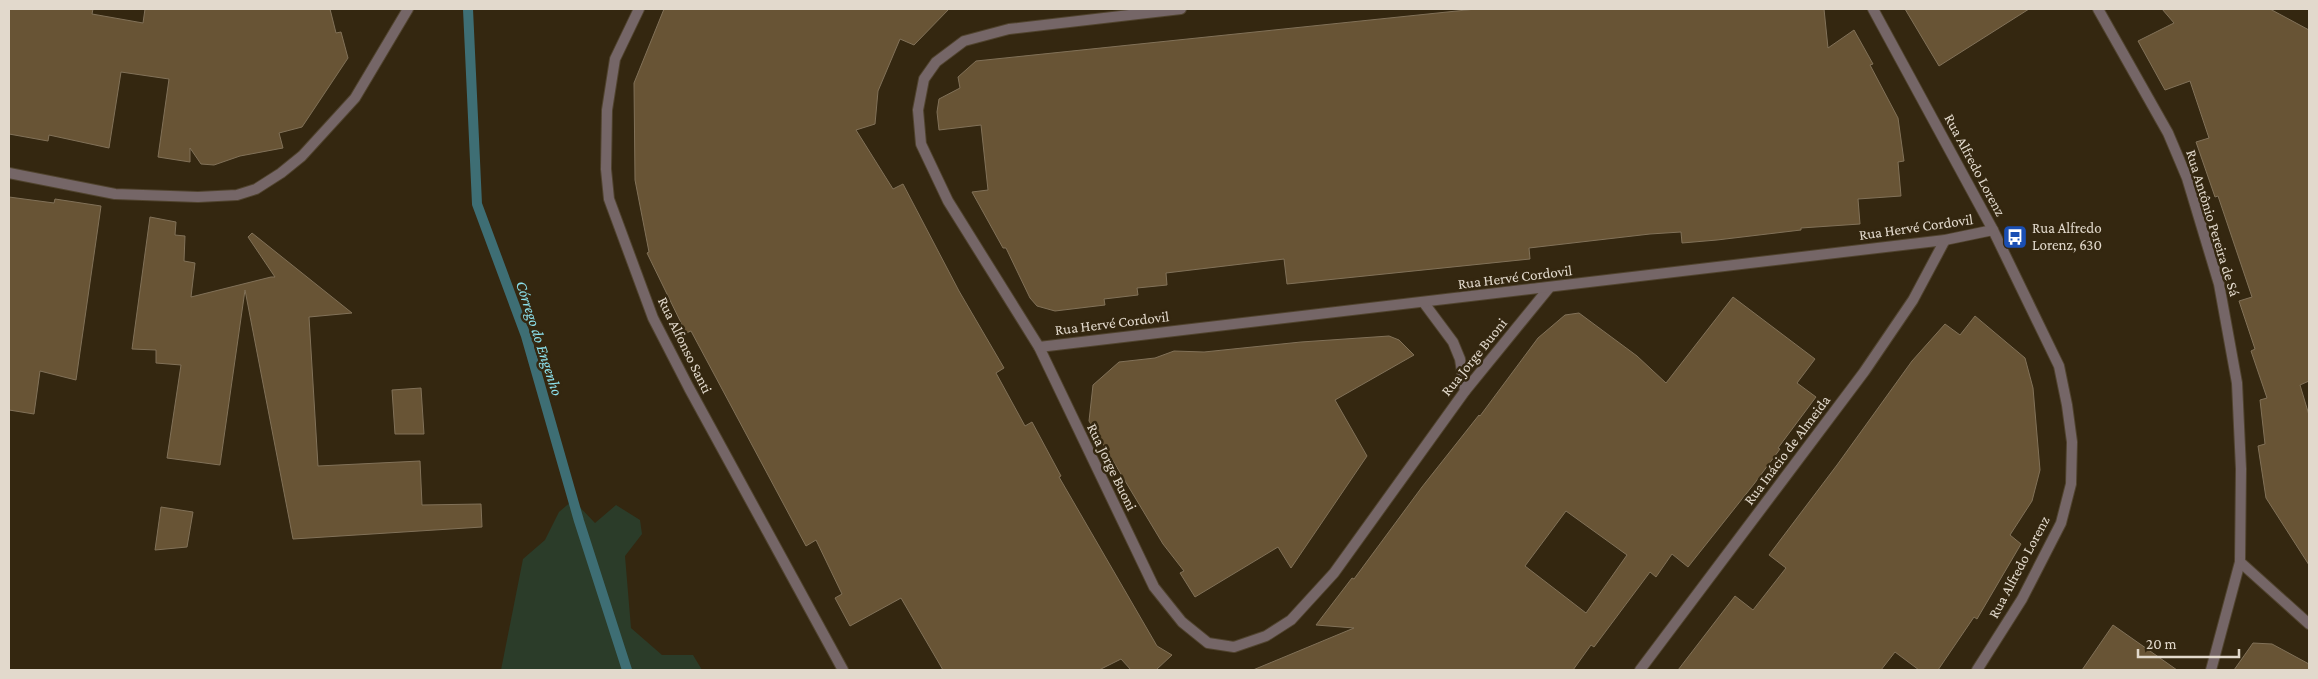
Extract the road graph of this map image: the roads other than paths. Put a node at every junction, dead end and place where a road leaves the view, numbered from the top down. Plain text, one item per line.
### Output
1 (408, 9) edge
2 (639, 9) edge
3 (1181, 9) edge
4 (1873, 9) edge
5 (2098, 9) edge
6 (9, 173) edge
7 (1993, 230) junction
8 (1945, 240) junction
9 (1549, 288) junction
10 (1424, 303) junction
11 (1039, 347) junction
12 (1465, 391) junction
13 (2240, 562) junction
14 (2309, 624) edge
15 (843, 670) edge
16 (1640, 670) edge
17 (1977, 670) edge
18 (2211, 670) edge

1 - 6 street
2 - 15 street, Rua Alfonso Santi
3 - 11 street, Rua Jorge Buoni
4 - 7 street, Rua Alfredo Lorenz
5 - 13 street, Rua Antônio Pereira de Sá
7 - 8 street, Rua Hervé Cordovil
7 - 17 street, Rua Alfredo Lorenz
8 - 9 street, Rua Hervé Cordovil
8 - 16 street, Rua Inácio de Almeida
9 - 10 street, Rua Hervé Cordovil
9 - 12 street, Rua Jorge Buoni
10 - 11 street, Rua Hervé Cordovil
10 - 12 street
11 - 12 street, Rua Jorge Buoni
13 - 14 street
13 - 18 street, Rua Antônio Pereira de Sá

